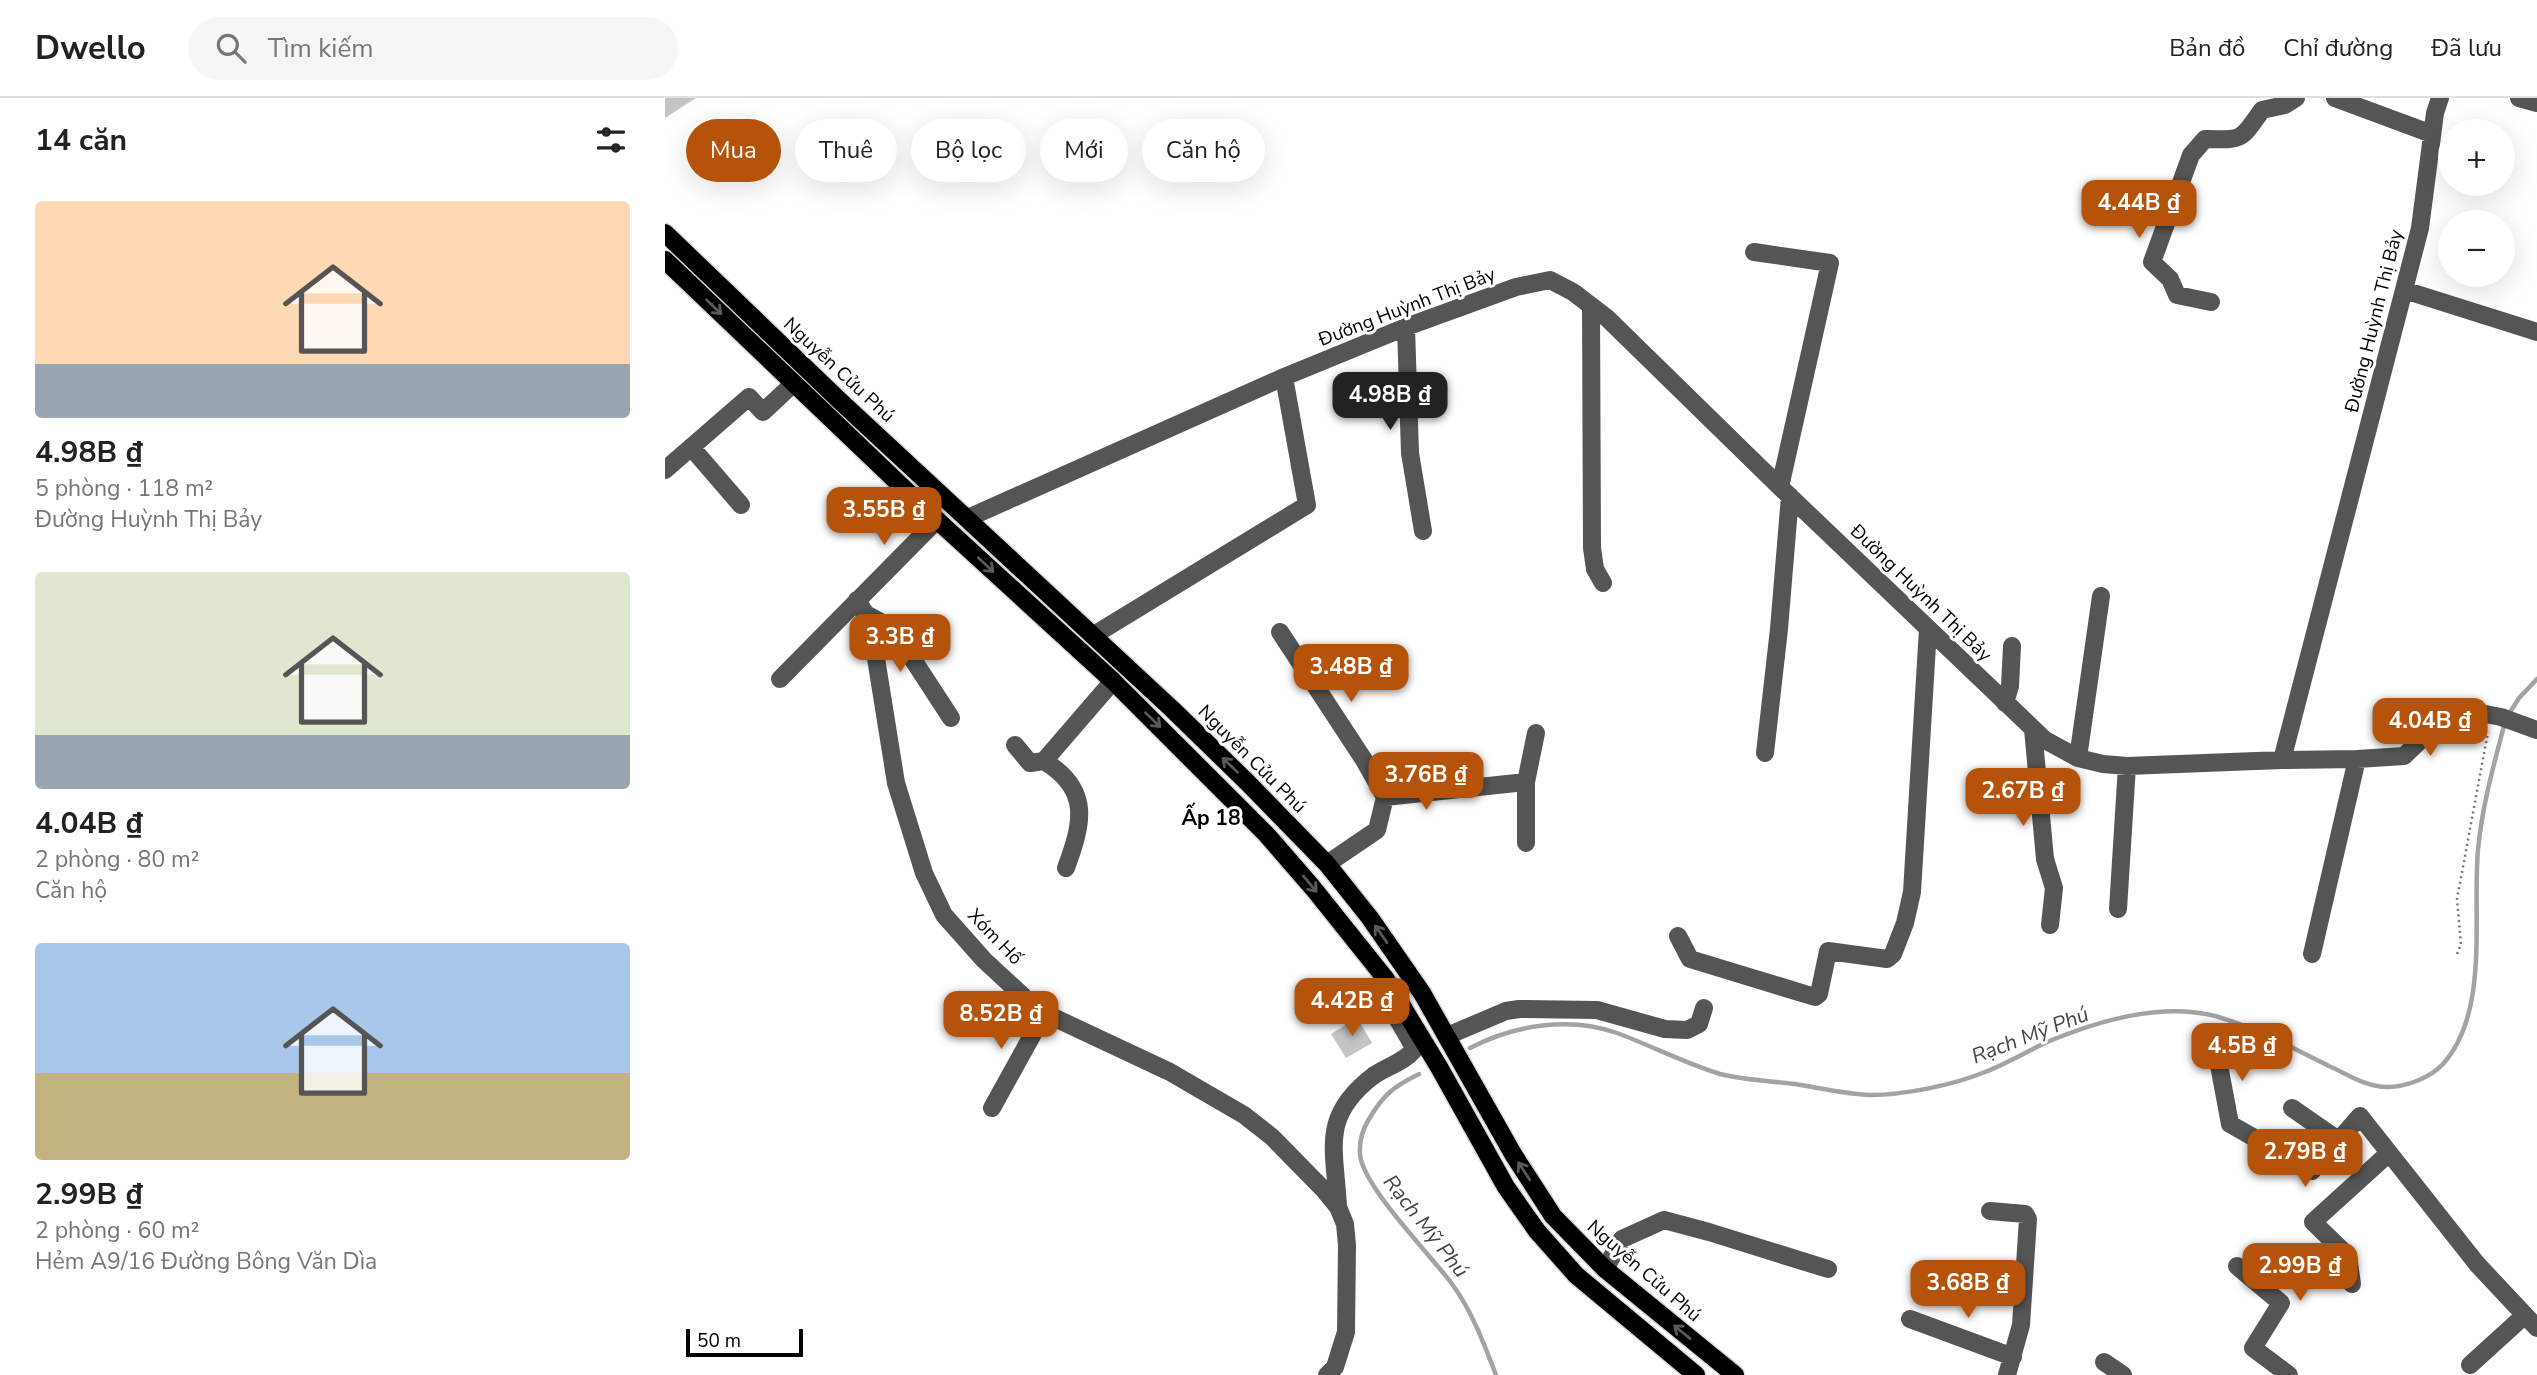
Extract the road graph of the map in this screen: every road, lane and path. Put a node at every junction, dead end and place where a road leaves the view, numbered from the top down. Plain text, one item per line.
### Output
1 (2296, 98) edge
2 (2335, 98) edge
3 (2440, 98) edge
4 (2519, 98) edge
5 (2537, 103) edge
6 (2432, 134) junction
7 (665, 233) edge
8 (1754, 253) dead end
9 (665, 260) edge
10 (2403, 290) junction
11 (2211, 302) dead end
12 (1591, 306) junction
13 (1406, 327) junction
14 (2537, 332) edge
15 (1284, 377) junction
16 (793, 384) junction
17 (691, 447) junction
18 (665, 470) edge
19 (1785, 492) junction
20 (741, 505) dead end
21 (968, 518) junction
22 (937, 520) junction
23 (1423, 531) dead end
24 (1603, 583) dead end
25 (2101, 596) dead end
26 (860, 607) junction
27 (1928, 629) junction
28 (1280, 632) dead end
29 (1094, 635) junction
30 (2012, 646) dead end
31 (780, 679) dead end
32 (1113, 681) junction
33 (2005, 703) junction
34 (2496, 716) junction
35 (951, 718) dead end
36 (2033, 729) junction
37 (2532, 729) edge
38 (1536, 733) dead end
39 (1015, 745) dead end
40 (1765, 753) dead end
41 (2078, 758) junction
42 (2282, 760) junction
43 (2357, 760) junction
44 (1044, 761) junction
45 (2127, 766) junction
46 (1526, 782) junction
47 (1385, 797) junction
48 (1526, 843) dead end
49 (1327, 864) junction
50 (1066, 868) dead end
51 (2118, 909) dead end
52 (2050, 925) dead end
53 (1678, 936) dead end
54 (2312, 954) dead end
55 (2457, 954) dead end
56 (1385, 978) junction
57 (1704, 1008) dead end
58 (1044, 1014) junction
59 (1447, 1036) junction
60 (2216, 1049) dead end
61 (992, 1108) dead end
62 (2292, 1108) dead end
63 (2338, 1140) junction
64 (2389, 1153) junction
65 (1338, 1207) junction
66 (1990, 1211) dead end
67 (2237, 1266) dead end
68 (1605, 1269) junction
69 (1828, 1269) dead end
70 (2352, 1284) dead end
71 (1910, 1319) dead end
72 (2531, 1322) edge
73 (2013, 1357) junction
74 (2104, 1362) dead end
75 (2470, 1365) dead end
76 (1688, 1373) edge
77 (1327, 1375) edge
78 (1735, 1375) edge
79 (2007, 1375) edge
80 (2123, 1375) edge
81 (2288, 1375) edge

1 - 11 street
2 - 6 street
3 - 6 street, Đường Huỳnh Thị Bảy
4 - 5 street
6 - 10 street, Đường Huỳnh Thị Bảy
7 - 21 main road, Nguyễn Cửu Phú
8 - 19 street
9 -> 16 main road
10 - 14 street
10 - 42 street, Đường Huỳnh Thị Bảy
12 - 13 street, Đường Huỳnh Thị Bảy
12 - 19 street, Đường Huỳnh Thị Bảy
12 - 24 street
13 - 15 street, Đường Huỳnh Thị Bảy
13 - 23 street
15 - 21 street, Đường Huỳnh Thị Bảy
15 - 29 street
16 - 17 street
16 - 22 main road
17 - 18 street
17 - 20 street
19 - 27 street, Đường Huỳnh Thị Bảy
19 - 40 street
21 - 22 main road
21 - 29 main road, Nguyễn Cửu Phú
22 - 26 street
22 -> 32 main road
25 - 41 street
26 - 31 street
26 - 35 street
26 - 58 street, Xóm Hố
27 - 33 street, Đường Huỳnh Thị Bảy
27 - 53 street
28 - 47 street
49 -> 29 main road, Nguyễn Cửu Phú
30 - 33 street
32 - 44 street
32 -> 56 main road
33 - 36 street, Đường Huỳnh Thị Bảy
34 - 37 street
34 - 43 street
34 - 55 path
36 - 41 street, Đường Huỳnh Thị Bảy
36 - 52 street
38 - 46 street
39 - 44 street
41 - 45 street, Đường Huỳnh Thị Bảy
42 - 43 street
42 - 45 street, Đường Huỳnh Thị Bảy
43 - 54 street
44 - 50 street
45 - 51 street
46 - 47 street
46 - 48 street
47 - 49 street
59 -> 49 main road, Nguyễn Cửu Phú
56 - 65 street
56 - 76 main road
57 - 59 street
58 - 61 street
58 - 65 street, Xóm Hố
68 -> 59 main road, Nguyễn Cửu Phú
60 - 63 street
62 - 63 street
63 - 64 street
64 - 70 street
64 - 72 street
65 - 77 street, Xóm Hố
66 - 73 street
67 - 81 street
68 - 69 street
78 -> 68 main road, Nguyễn Cửu Phú
71 - 73 street
72 - 75 street
73 - 79 street
74 - 80 street

